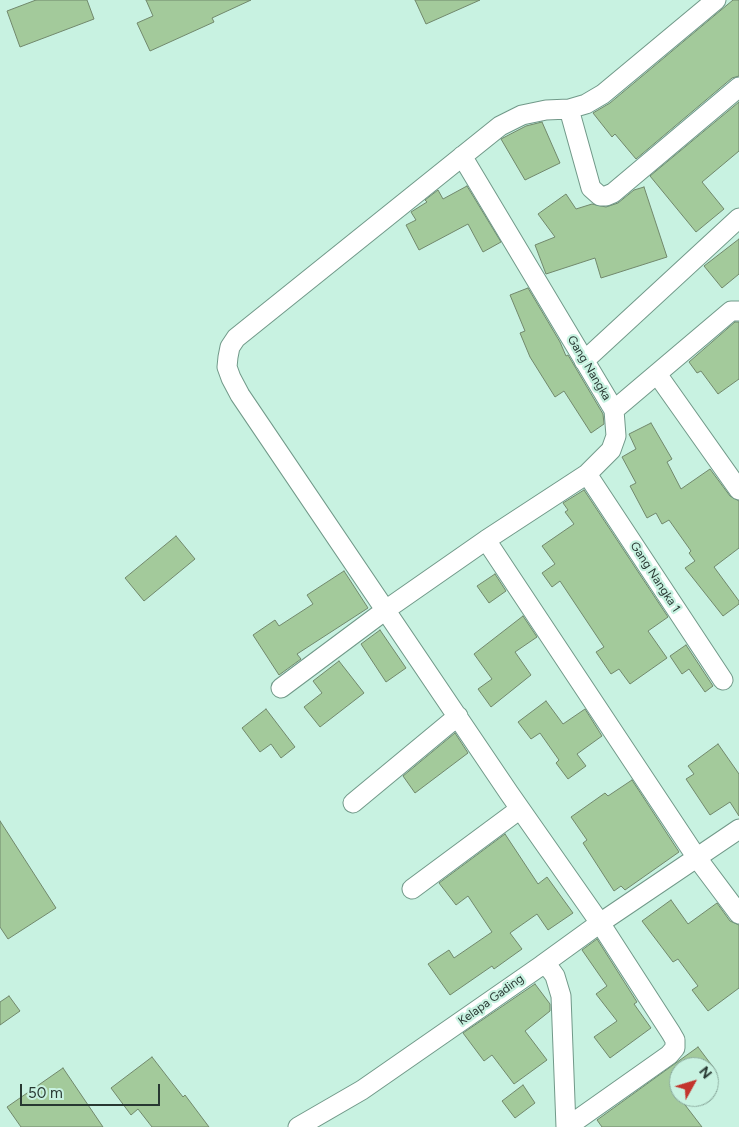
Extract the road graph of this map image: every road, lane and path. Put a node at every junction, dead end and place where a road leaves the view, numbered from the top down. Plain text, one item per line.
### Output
1 (716, 0) edge
2 (739, 87) edge
3 (569, 109) junction
4 (462, 156) junction
5 (739, 218) edge
6 (739, 311) edge
7 (584, 360) junction
8 (657, 374) junction
9 (614, 410) junction
10 (587, 474) junction
11 (739, 490) edge
12 (486, 540) junction
13 (387, 609) junction
14 (723, 680) dead end
15 (280, 688) dead end
16 (458, 716) junction
17 (353, 803) dead end
18 (520, 808) junction
19 (739, 829) edge
20 (697, 858) junction
21 (412, 890) dead end
22 (739, 914) edge
23 (600, 923) junction
24 (542, 965) junction
25 (298, 1127) edge
26 (567, 1127) edge

1 - 3 street
2 - 3 street
3 - 4 street
4 - 7 street, Gang Nangka
4 - 13 street
5 - 7 street
6 - 8 street
7 - 9 street, Gang Nangka
8 - 9 street
8 - 11 street
9 - 10 street, Gang Nangka
10 - 12 street, Gang Nangka
10 - 14 street, Gang Nangka 1
12 - 13 street, Gang Nangka
12 - 20 street
13 - 15 street, Gang Nangka
13 - 16 street
16 - 17 street
16 - 18 street
18 - 21 street
18 - 23 street
19 - 20 street, Kelapa Gading
20 - 22 street
20 - 23 street, Kelapa Gading
23 - 24 street, Kelapa Gading
23 - 26 street
24 - 25 street, Kelapa Gading
24 - 26 street

